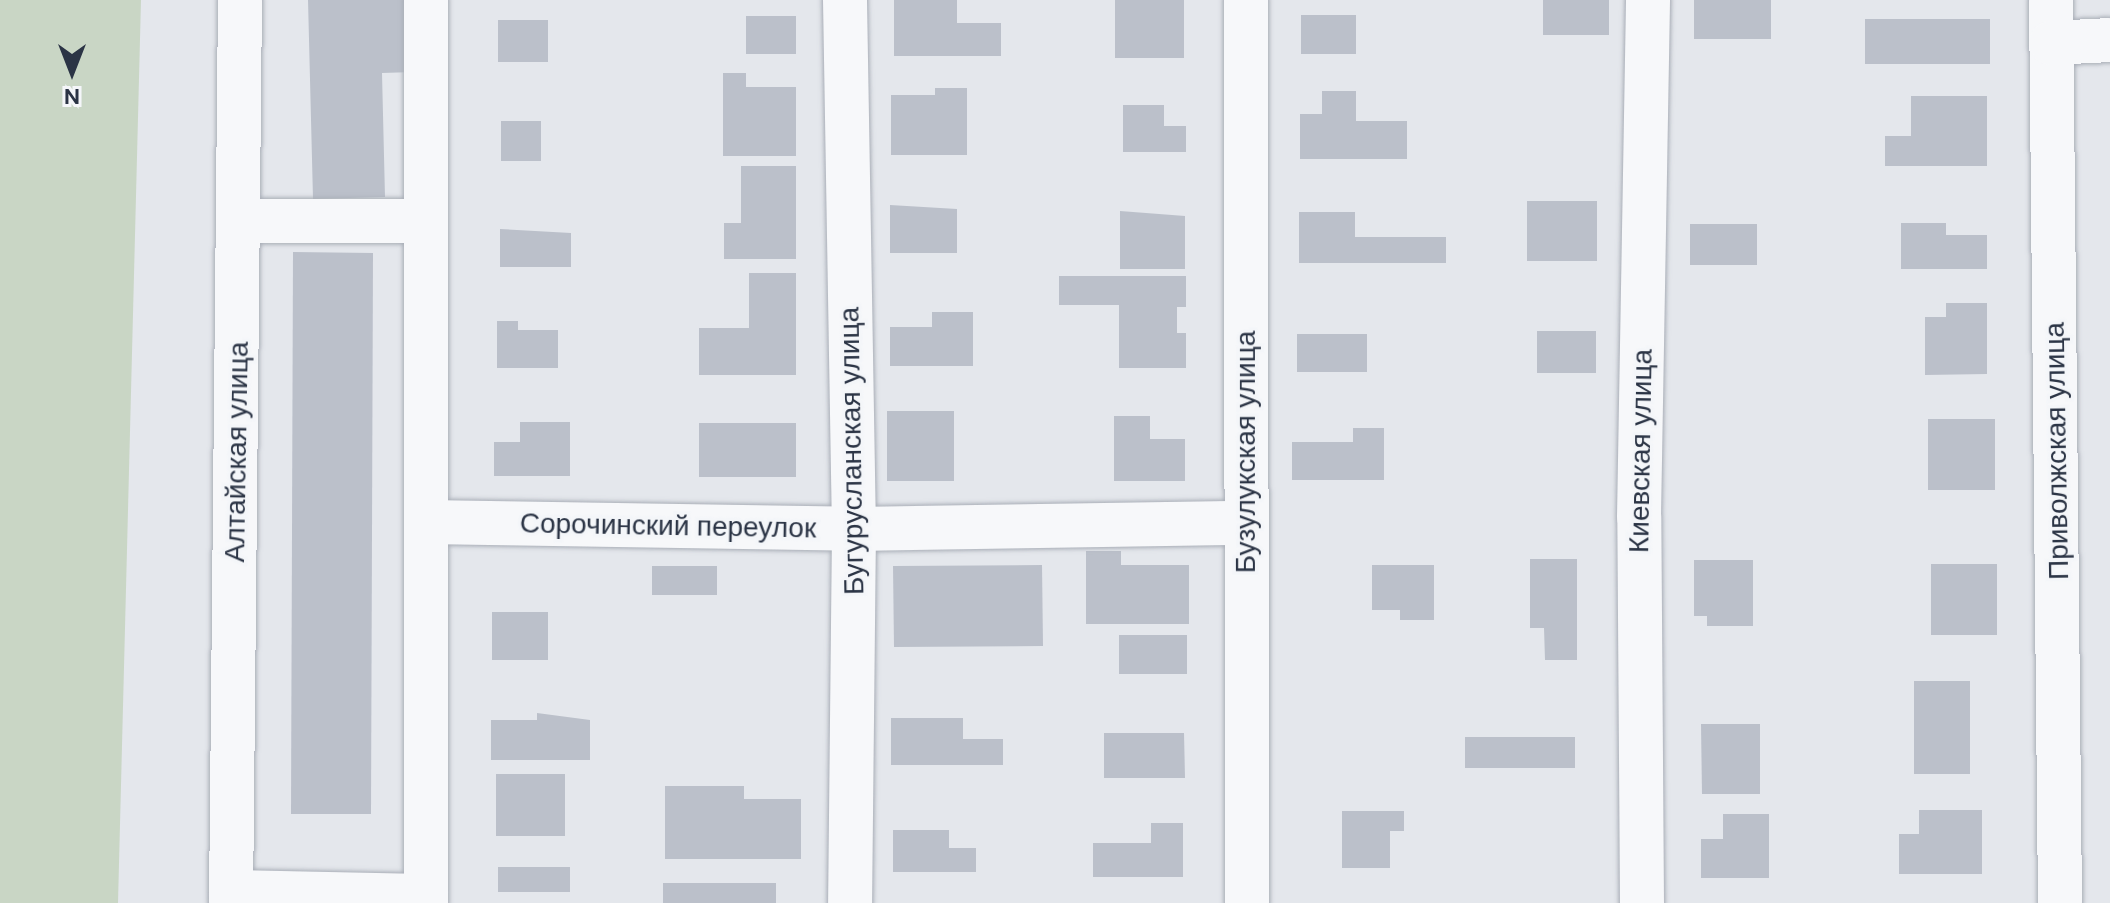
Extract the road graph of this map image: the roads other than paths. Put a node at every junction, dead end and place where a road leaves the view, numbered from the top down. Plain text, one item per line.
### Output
1 (240, 0) edge
2 (426, 0) edge
3 (845, 0) edge
4 (1246, 0) edge
5 (1648, 0) edge
6 (2051, 0) edge
7 (2110, 40) edge
8 (2051, 43) junction
9 (240, 221) junction
10 (426, 221) junction
11 (426, 522) junction
12 (1246, 523) junction
13 (854, 529) junction
14 (231, 897) edge
15 (426, 900) edge
16 (850, 903) edge
17 (1247, 903) edge
18 (1642, 903) edge
19 (2060, 903) edge

1 - 9 street, Алтайская улица
2 - 10 street
3 - 13 street, Бугурусланская улица
4 - 12 street, Бузулукская улица
5 - 18 street, Киевская улица
6 - 8 street, Приволжская улица
7 - 8 street
8 - 19 street, Приволжская улица
9 - 10 street
9 - 14 street, Алтайская улица
10 - 11 street
11 - 13 street, Сорочинский переулок
11 - 15 street
12 - 13 street, Сорочинский переулок
12 - 17 street, Бузулукская улица
13 - 16 street, Бугурусланская улица
14 - 15 street

